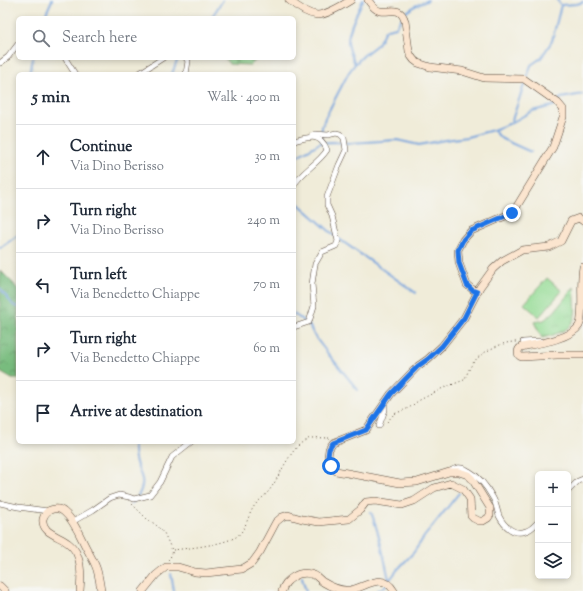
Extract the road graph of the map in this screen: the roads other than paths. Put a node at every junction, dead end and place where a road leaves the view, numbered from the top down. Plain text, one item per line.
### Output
1 (289, 0) edge
2 (351, 0) edge
3 (368, 0) edge
4 (16, 47) edge
5 (65, 60) edge
6 (159, 60) edge
7 (187, 60) edge
8 (0, 63) edge
9 (74, 72) edge
10 (141, 72) edge
11 (186, 72) edge
12 (310, 137) junction
13 (296, 140) edge
14 (296, 182) edge
15 (581, 220) edge
16 (583, 267) edge
17 (477, 292) junction
18 (296, 326) edge
19 (581, 327) edge
20 (556, 339) junction
21 (524, 342) road end
22 (583, 355) edge
23 (385, 403) junction
24 (379, 426) road end
25 (189, 444) edge
26 (449, 472) junction
27 (583, 479) edge
28 (571, 488) edge
29 (0, 503) edge
30 (48, 511) junction
31 (72, 522) junction
32 (535, 525) edge
33 (0, 586) edge
34 (5, 591) edge
35 (80, 591) edge
36 (101, 591) edge
37 (143, 591) edge
38 (282, 591) edge
39 (394, 591) edge

1 - 2 street
3 - 17 street
4 - 8 street
5 - 9 street
6 - 10 street
7 - 11 street
12 - 13 street
12 - 14 street
12 - 18 street
15 - 17 street
16 - 19 street
17 - 23 street
19 - 20 street
20 - 21 street
20 - 22 street
23 - 24 street
23 - 26 street
25 - 31 street
26 - 32 street
26 - 37 street
27 - 28 street
29 - 30 street
30 - 31 street
30 - 35 street
31 - 36 street
33 - 34 street
38 - 39 street

